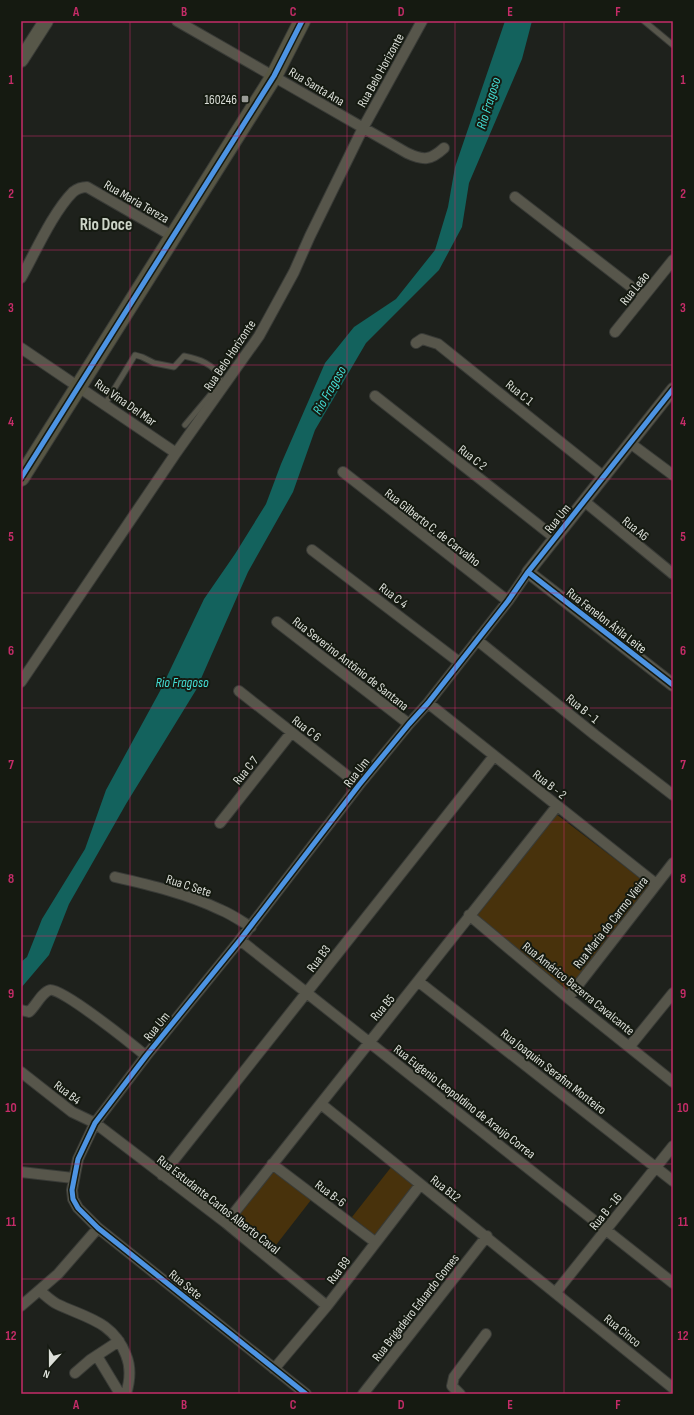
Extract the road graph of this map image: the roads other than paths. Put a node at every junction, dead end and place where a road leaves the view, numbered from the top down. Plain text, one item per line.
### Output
1 (46, 21) edge
2 (302, 21) edge
3 (422, 21) edge
4 (644, 21) edge
5 (183, 22) edge
6 (673, 44) edge
7 (21, 60) edge
8 (274, 76) junction
9 (363, 128) junction
10 (444, 148) dead end
11 (515, 197) dead end
12 (174, 237) junction
13 (673, 260) edge
14 (21, 278) edge
15 (643, 296) junction
16 (615, 332) dead end
17 (416, 343) dead end
18 (21, 348) edge
19 (80, 386) junction
20 (673, 389) edge
21 (374, 396) dead end
22 (105, 404) junction
23 (185, 425) dead end
24 (630, 443) junction
25 (176, 453) junction
26 (343, 472) dead end
27 (673, 475) edge
28 (604, 476) junction
29 (21, 478) edge
30 (584, 502) junction
31 (555, 538) junction
32 (312, 550) dead end
33 (528, 572) junction
34 (673, 574) edge
35 (508, 602) junction
36 (277, 622) dead end
37 (477, 640) junction
38 (459, 662) junction
39 (21, 682) edge
40 (673, 685) edge
41 (239, 691) dead end
42 (428, 703) junction
43 (409, 724) junction
44 (291, 733) junction
45 (494, 756) junction
46 (359, 785) junction
47 (673, 795) edge
48 (557, 806) junction
49 (220, 823) dead end
50 (673, 863) edge
51 (115, 877) dead end
52 (656, 884) junction
53 (469, 915) junction
54 (250, 927) junction
55 (240, 940) junction
56 (419, 982) junction
57 (308, 993) junction
58 (673, 993) edge
59 (568, 998) junction
60 (21, 1010) edge
61 (369, 1042) junction
62 (630, 1046) junction
63 (146, 1056) junction
64 (24, 1075) edge
65 (673, 1082) edge
66 (321, 1104) junction
67 (95, 1124) junction
68 (673, 1146) edge
69 (272, 1164) junction
70 (656, 1168) junction
71 (21, 1172) edge
72 (162, 1175) junction
73 (73, 1178) junction
74 (673, 1182) edge
75 (420, 1185) junction
76 (226, 1223) junction
77 (98, 1228) junction
78 (607, 1229) junction
79 (487, 1236) junction
80 (375, 1242) junction
81 (673, 1283) edge
82 (40, 1291) junction
83 (556, 1292) junction
84 (21, 1306) edge
85 (327, 1306) junction
86 (486, 1334) dead end
87 (119, 1341) junction
88 (97, 1356) junction
89 (274, 1369) junction
90 (75, 1373) dead end
91 (673, 1388) edge
92 (120, 1394) edge
93 (126, 1394) edge
94 (306, 1394) edge
95 (363, 1394) edge
96 (460, 1394) edge

1 - 7 main road
2 - 8 main road
3 - 9 street, Rua Belo Horizonte
4 - 6 lane
5 - 8 street, Rua Santa Ana
8 - 9 street, Rua Santa Ana
8 - 12 main road
9 - 10 street, Rua Santa Ana
9 - 25 street, Rua Belo Horizonte
11 - 15 street
12 - 14 street, Rua Maria Tereza
12 - 19 main road
13 - 15 street, Rua Leão
15 - 16 street, Rua Leão
17 - 28 street, Rua C 1
18 - 19 street, Rua Vina Del Mar
19 - 22 street, Rua Vina Del Mar
19 - 29 main road
20 - 24 street, Rua Um
21 - 31 street, Rua C 2
22 - 23 lane
22 - 25 street, Rua Vina Del Mar
24 - 27 street
24 - 28 street, Rua Um
25 - 39 street, Rua Belo Horizonte
26 - 35 street, Rua Gilberto C. de Carvalho
28 - 30 street, Rua Um
30 - 31 street, Rua Um
30 - 34 street, Rua A6
31 - 33 street, Rua Um
32 - 38 street, Rua C 4
33 - 35 street, Rua Um
33 - 40 street, Rua Fenelon Átila Leite
35 - 37 street, Rua Um
36 - 43 street, Rua Severino Antônio de Santana
37 - 38 street, Rua Um
37 - 47 street, Rua B - 1
38 - 42 street, Rua Um
41 - 44 street, Rua C 6
42 - 43 street, Rua Um
42 - 45 street, Rua B - 2
43 - 46 street, Rua Um
44 - 46 street, Rua C 6
44 - 49 street, Rua C 7
45 - 48 street, Rua B - 2
45 - 57 street, Rua B3
46 - 54 street, Rua Um
48 - 52 street, Rua B - 2
48 - 53 street, Rua B5
50 - 52 street, Rua Maria do Carmo Vieira
51 - 54 street, Rua C Sete
52 - 59 street, Rua Maria do Carmo Vieira
53 - 56 street, Rua B5
53 - 59 street, Rua Américo Bezerra Cavalcante
54 - 55 street, Rua Um
55 - 57 street, Rua Eugenio Leopoldino de Araujo Correa
55 - 63 street, Rua Um
56 - 61 street, Rua B5
56 - 70 street, Rua Joaquim Serafim Monteiro
57 - 61 street, Rua Eugenio Leopoldino de Araujo Correa
57 - 72 street, Rua B3
58 - 62 street
59 - 62 street, Rua Américo Bezerra Cavalcante
60 - 63 street
61 - 66 street, Rua B5
61 - 78 street, Rua Eugenio Leopoldino de Araujo Correa
62 - 65 street, Rua Américo Bezerra Cavalcante
63 - 67 street, Rua Um
64 - 67 street, Rua B4
66 - 69 street, Rua B5
66 - 75 street, Rua B12
67 - 72 street, Rua Estudante Carlos Alberto Caval
67 - 73 street, Rua Um
68 - 70 street, Rua B - 16
69 - 76 street, Rua B5
69 - 80 street, Rua B-6
70 - 74 street, Rua Joaquim Serafim Monteiro
70 - 78 street, Rua B - 16
71 - 73 street
72 - 76 street, Rua Estudante Carlos Alberto Caval
73 - 77 street, Rua Sete
75 - 79 street, Rua B12
75 - 80 street, Rua B9
76 - 85 street, Rua Estudante Carlos Alberto Caval
77 - 82 street
77 - 89 street, Rua Sete
78 - 81 street, Rua Eugenio Leopoldino de Araujo Correa
78 - 83 street, Rua B - 16
79 - 83 street, Rua B12
79 - 95 street, Rua Brigadeiro Eduardo Gomes
80 - 85 street, Rua B9
82 - 84 street
82 - 87 street
83 - 91 street, Rua Cinco
85 - 89 street, Rua B9
86 - 96 street
87 - 88 street
87 - 93 street
88 - 90 street
88 - 92 street
89 - 94 street, Rua Sete

